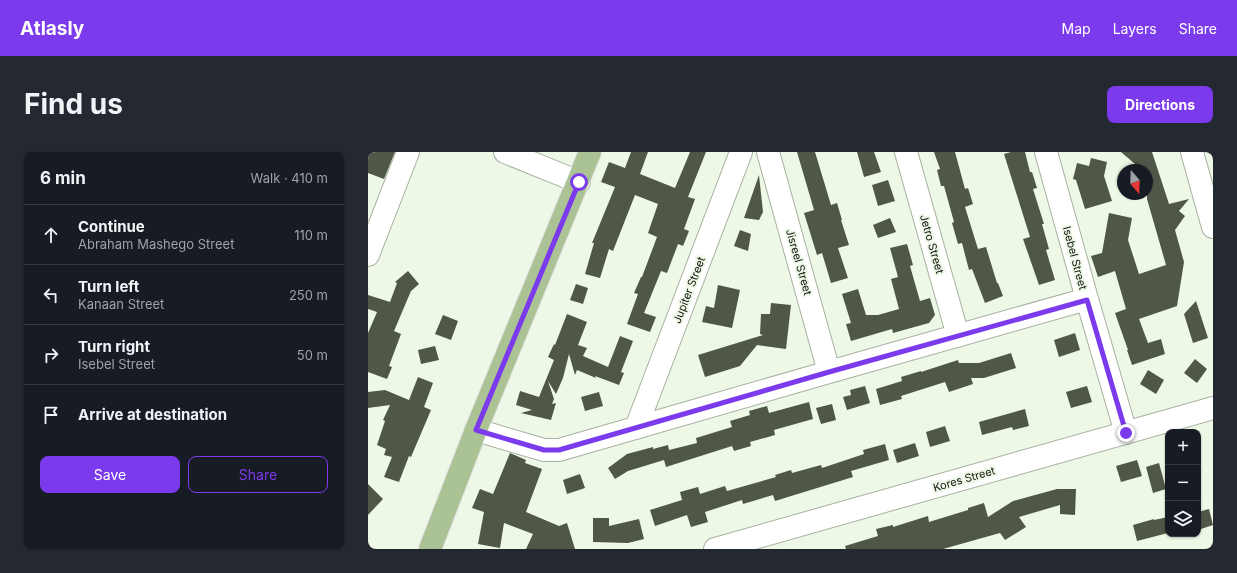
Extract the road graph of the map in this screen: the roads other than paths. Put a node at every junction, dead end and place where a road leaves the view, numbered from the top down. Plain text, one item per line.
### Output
1 (408, 152) edge
2 (505, 152) edge
3 (590, 152) edge
4 (741, 152) edge
5 (768, 152) edge
6 (906, 152) edge
7 (1046, 152) edge
8 (1192, 152) edge
9 (579, 182) junction
10 (1209, 196) edge
11 (1213, 227) edge
12 (369, 251) edge
13 (1087, 300) junction
14 (958, 336) junction
15 (829, 372) junction
16 (1213, 408) edge
17 (636, 428) junction
18 (476, 430) junction
19 (1126, 433) junction
20 (430, 549) edge
21 (718, 549) edge

1 - 12 street
2 - 9 street
3 - 9 main road
4 - 17 street, Jupiter Street
5 - 15 street, Jisreel Street
6 - 14 street, Jetro Street
7 - 13 street, Isebel Street
8 - 10 street
9 - 18 main road
10 - 11 street
13 - 14 street
13 - 19 street, Isebel Street
14 - 15 street
15 - 17 street
16 - 19 street, Kores Street
17 - 18 street
18 - 20 main road
19 - 21 street, Kores Street

